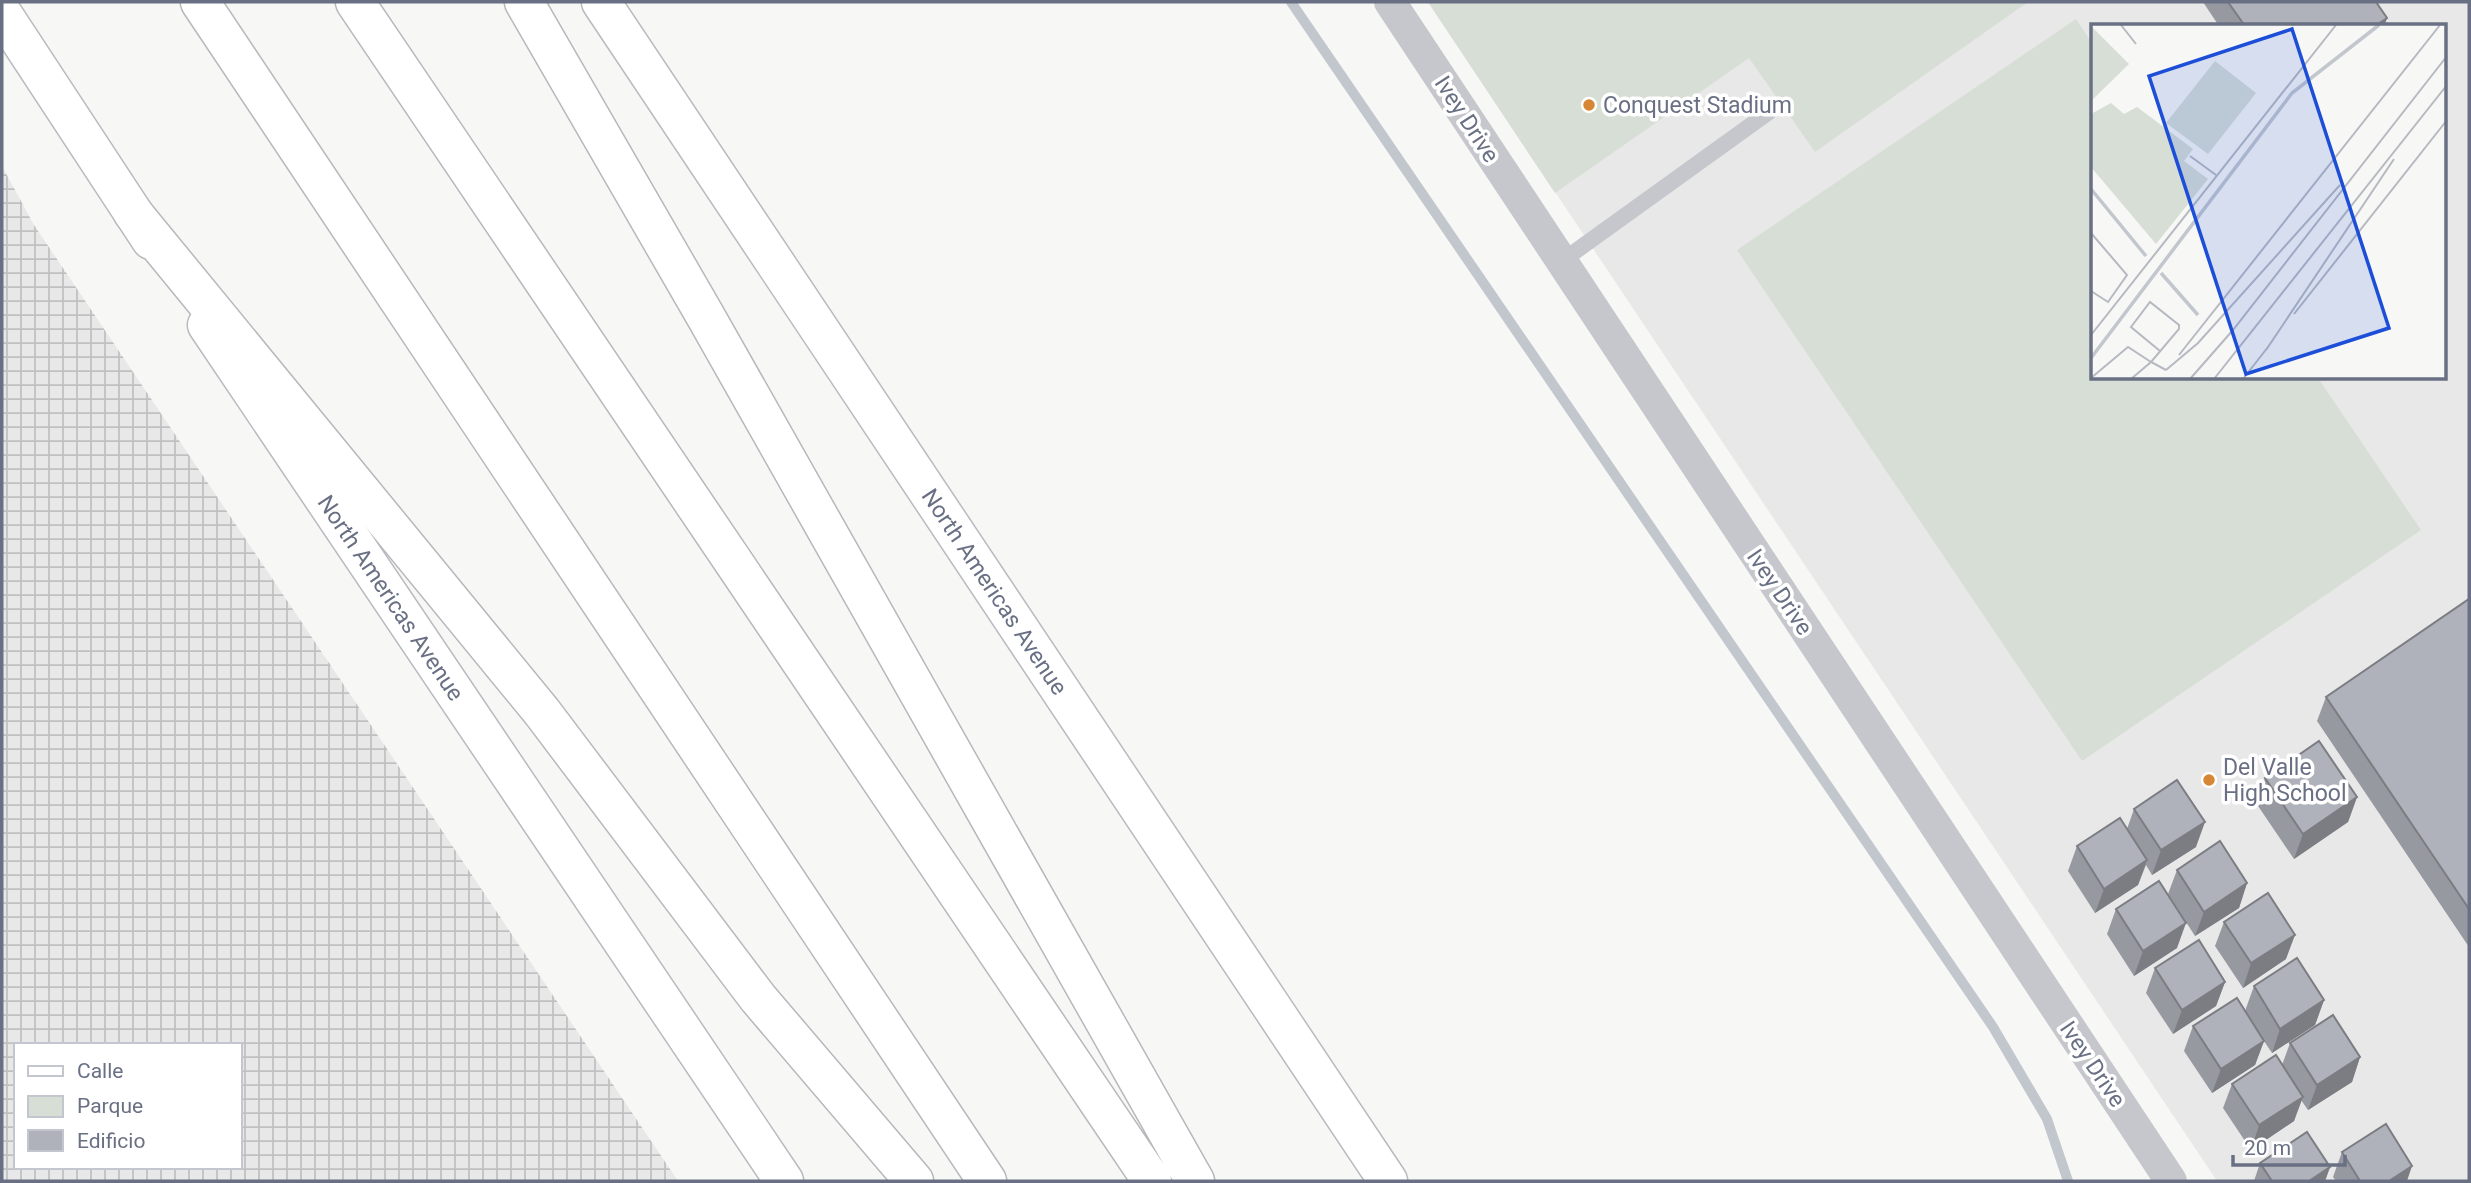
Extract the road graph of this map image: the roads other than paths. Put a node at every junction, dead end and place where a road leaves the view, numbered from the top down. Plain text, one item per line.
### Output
1 (200, 2) edge
2 (355, 2) edge
3 (524, 2) edge
4 (601, 2) edge
5 (1390, 2) edge
6 (2, 13) edge
7 (1769, 112) dead end
8 (133, 213) junction
9 (1562, 261) junction
10 (784, 1181) edge
11 (914, 1181) edge
12 (987, 1181) edge
13 (1152, 1181) edge
14 (1195, 1181) edge
15 (1388, 1181) edge
16 (2171, 1181) edge

1 - 12 main road
2 - 13 main road
3 - 14 main road
4 - 15 main road, North Americas Avenue
5 - 9 street, Ivey Drive
6 - 8 main road, North Americas Avenue
7 - 9 lane
8 - 10 main road, North Americas Avenue
8 - 11 main road
9 - 16 street, Ivey Drive

